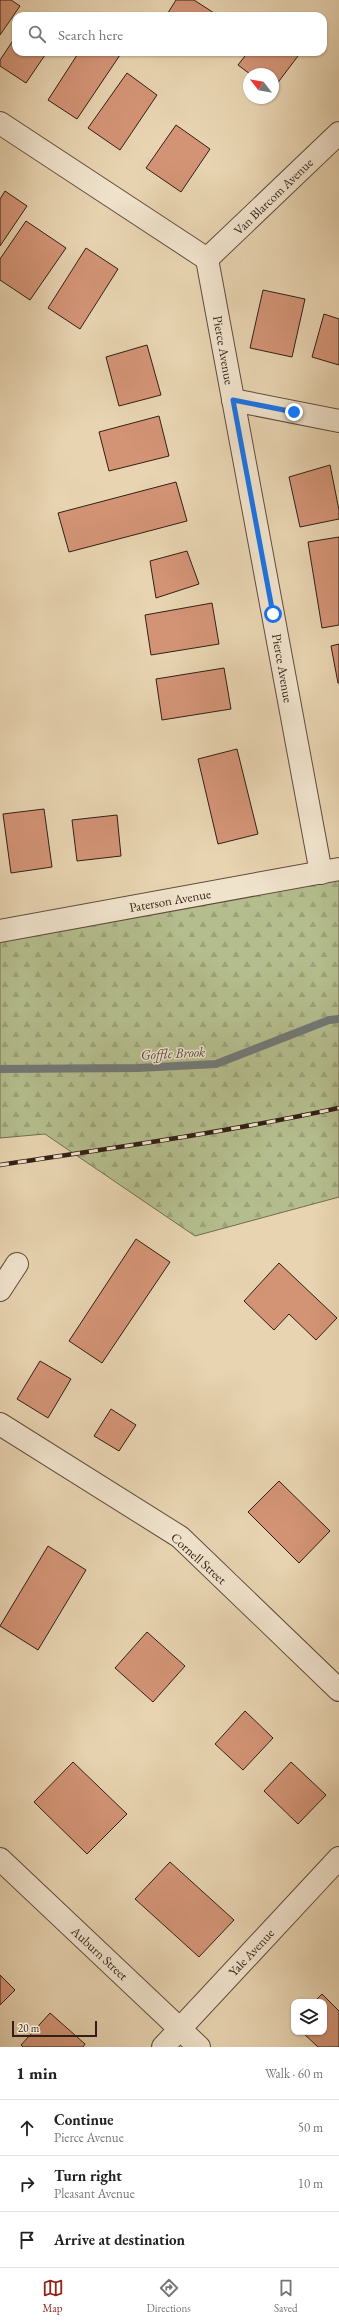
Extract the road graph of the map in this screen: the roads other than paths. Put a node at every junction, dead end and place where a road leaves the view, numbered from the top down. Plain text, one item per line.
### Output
1 (0, 123) edge
2 (339, 132) edge
3 (207, 259) junction
4 (233, 400) junction
5 (339, 422) edge
6 (330, 871) edge
7 (0, 931) edge
8 (16, 1264) dead end
9 (0, 1290) edge
10 (0, 1424) edge
11 (339, 1690) edge
12 (339, 1858) edge
13 (0, 1859) edge
14 (180, 2029) junction
15 (163, 2047) edge
16 (200, 2047) edge

1 - 3 street
2 - 3 street, Van Blarcom Avenue
3 - 4 street, Pierce Avenue
4 - 5 street
4 - 6 street, Pierce Avenue
6 - 7 street, Paterson Avenue
8 - 9 street
10 - 11 street, Cornell Street
12 - 14 street, Yale Avenue
13 - 14 street, Auburn Street
14 - 15 street, Yale Avenue
14 - 16 street, Auburn Street

